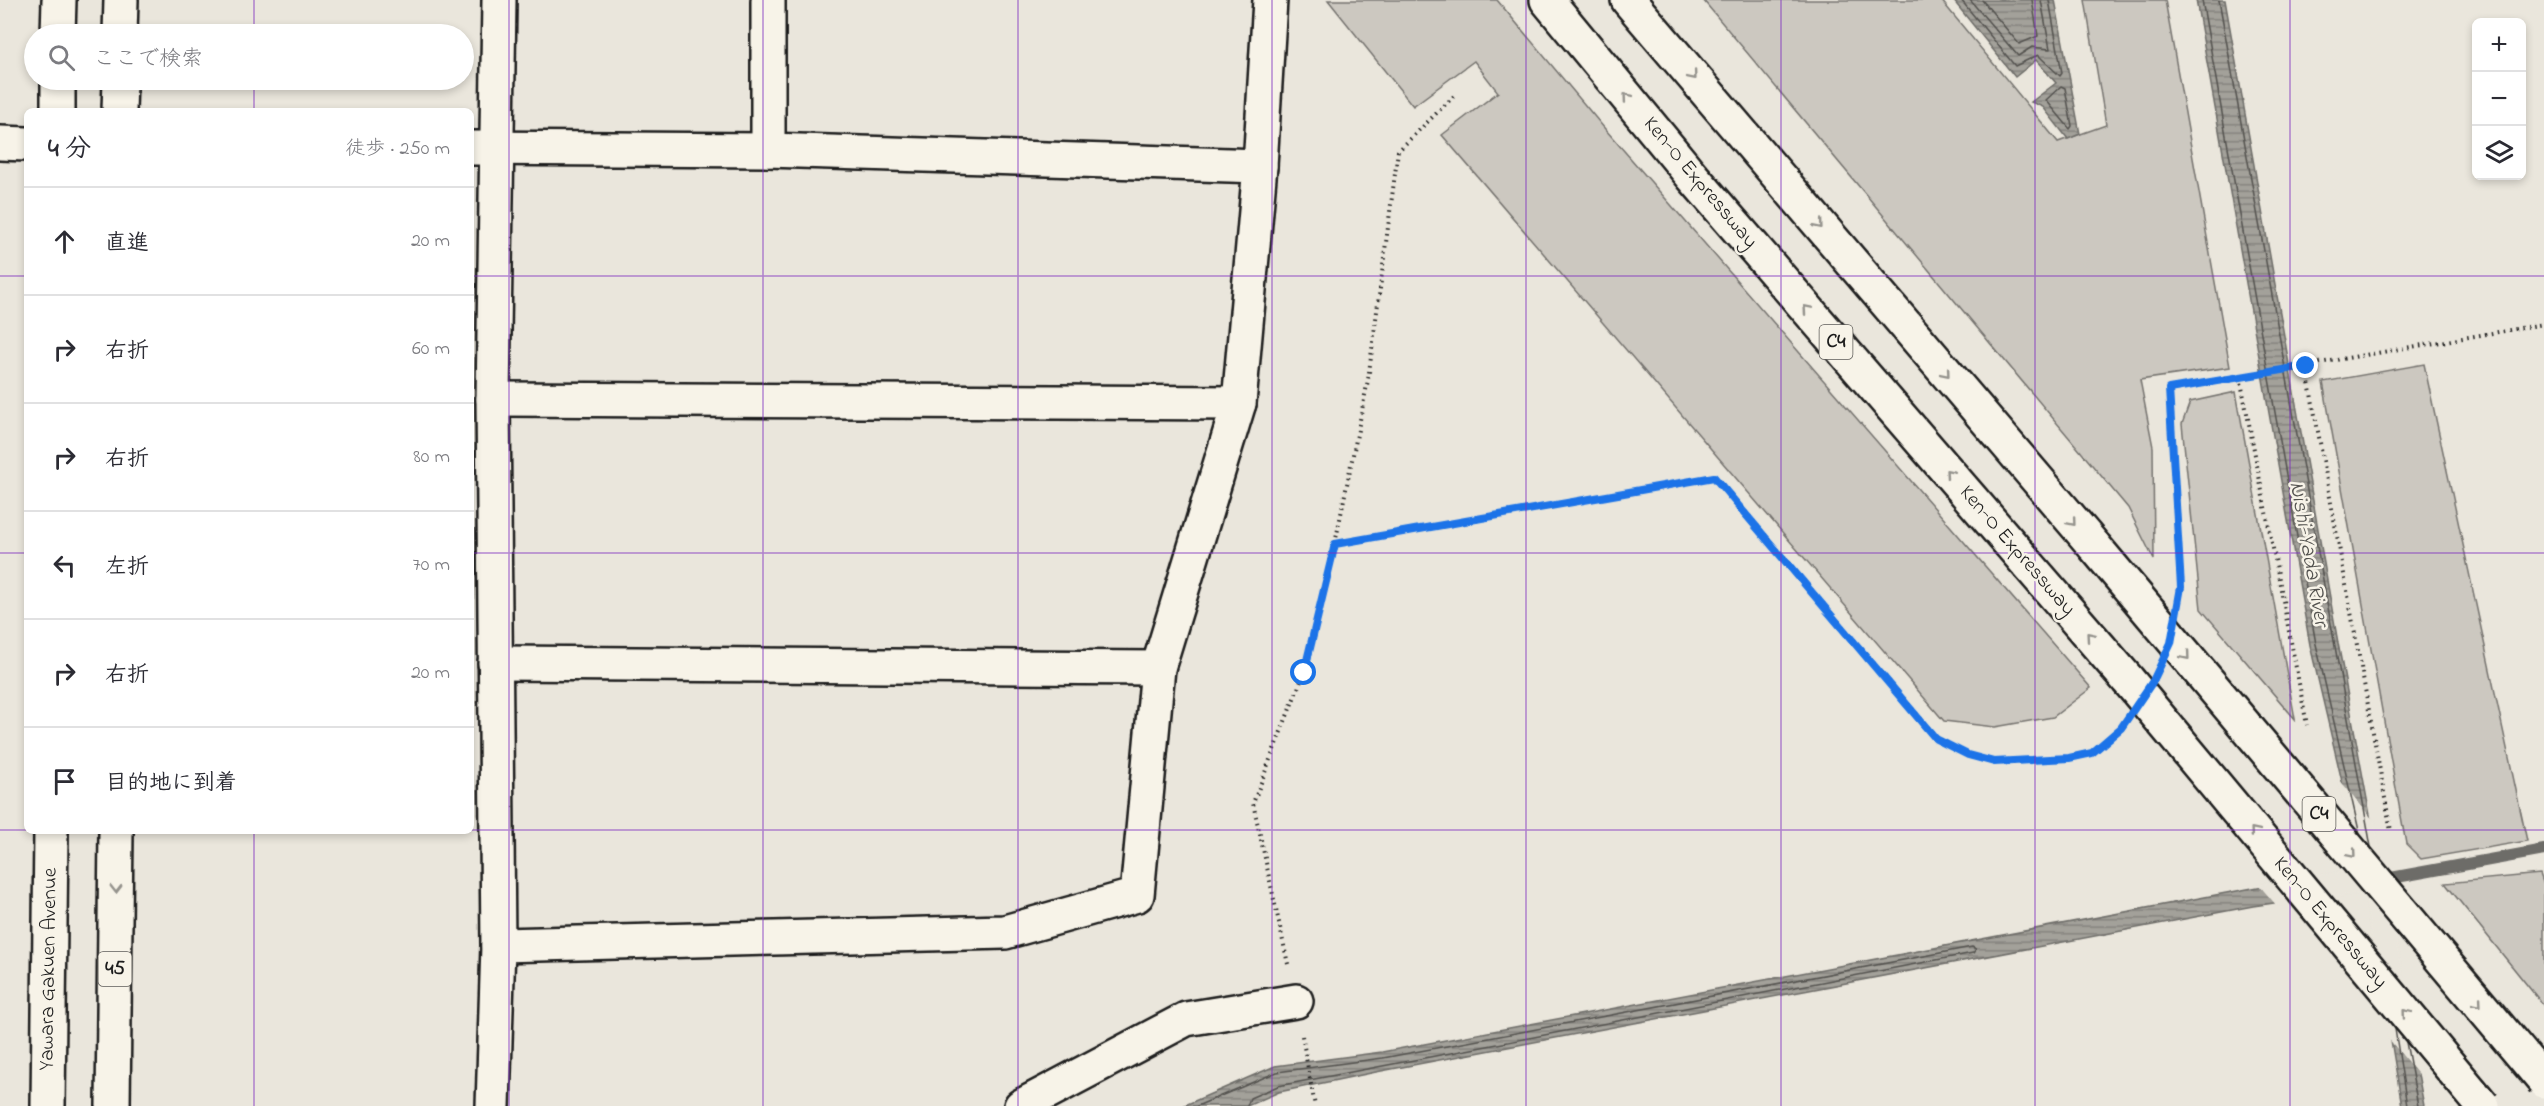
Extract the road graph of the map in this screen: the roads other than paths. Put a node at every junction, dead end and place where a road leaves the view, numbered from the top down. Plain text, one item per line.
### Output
1 (59, 0) edge
2 (121, 0) edge
3 (499, 0) edge
4 (768, 0) edge
5 (1270, 0) edge
6 (1546, 0) edge
7 (1628, 0) edge
8 (58, 24) edge
9 (120, 24) edge
10 (58, 90) edge
11 (120, 90) edge
12 (58, 108) edge
13 (119, 108) edge
14 (0, 143) edge
15 (24, 144) edge
16 (484, 148) edge
17 (768, 150) junction
18 (1260, 166) junction
19 (493, 399) junction
20 (1239, 403) junction
21 (495, 663) junction
22 (1158, 668) junction
23 (51, 834) edge
24 (116, 834) edge
25 (498, 945) junction
26 (1296, 1001) road end
27 (2544, 1081) edge
28 (48, 1106) edge
29 (113, 1106) edge
30 (494, 1106) edge
31 (1021, 1106) edge
32 (2483, 1106) edge

1 - 8 main road
2 - 9 main road
3 - 16 main road
4 - 17 main road
5 - 18 main road
32 -> 6 main road, Ken-O Expressway / C4, bridge
7 -> 27 main road, C4, bridge
10 - 12 main road
11 - 13 main road
14 - 15 main road
16 - 17 main road
16 - 19 main road
17 - 18 main road
18 - 20 main road
19 - 20 main road
19 - 21 main road
20 - 22 main road
21 - 22 main road
21 - 25 main road
22 - 25 main road
23 - 28 main road, Yawara Gakuen Avenue
24 -> 29 main road, 45
25 - 30 main road
26 - 31 main road

